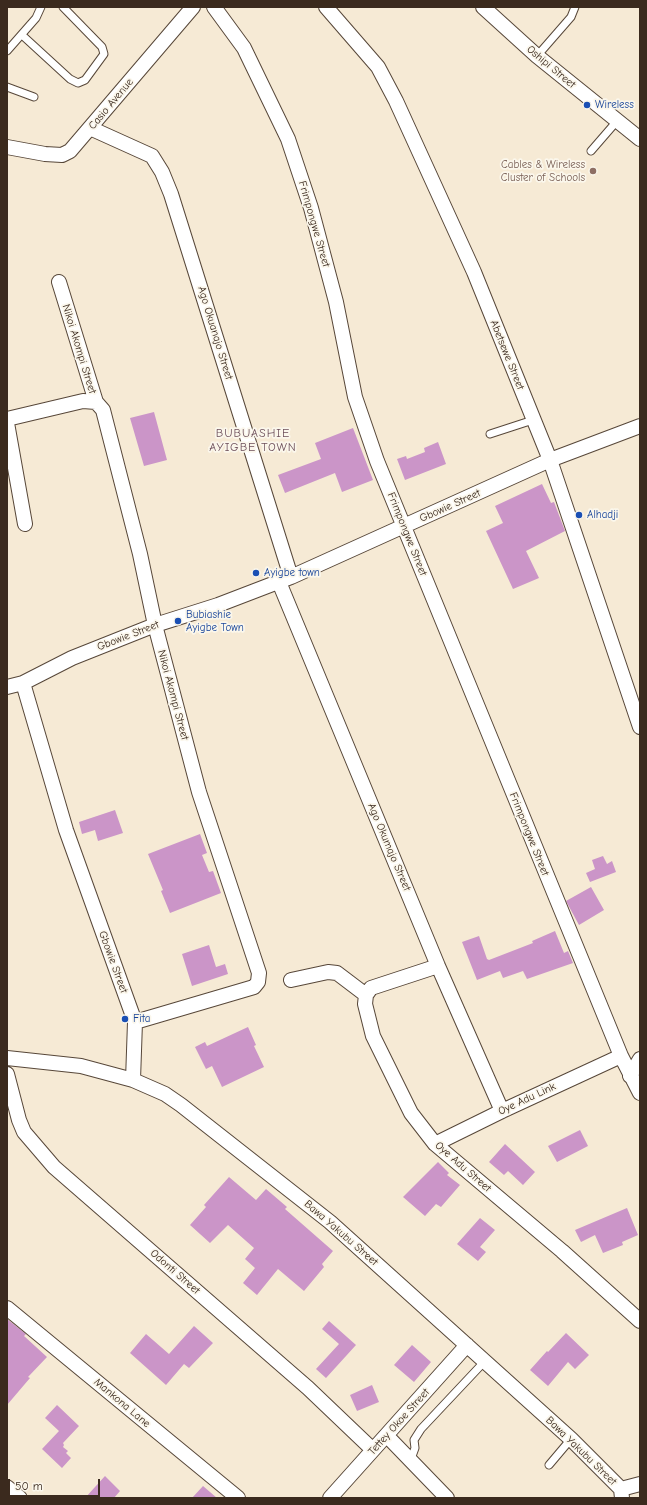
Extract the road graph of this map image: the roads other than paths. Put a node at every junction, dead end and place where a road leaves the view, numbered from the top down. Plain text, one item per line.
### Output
1 (41, 7) edge
2 (62, 7) edge
3 (192, 7) edge
4 (214, 7) edge
5 (326, 7) edge
6 (482, 7) edge
7 (575, 7) edge
8 (22, 35) junction
9 (7, 51) edge
10 (537, 56) junction
11 (7, 87) edge
12 (34, 97) dead end
13 (617, 121) junction
14 (90, 128) junction
15 (640, 139) edge
16 (7, 147) edge
17 (591, 151) dead end
18 (59, 282) dead end
19 (96, 402) junction
20 (7, 419) edge
21 (533, 420) junction
22 (7, 423) edge
23 (640, 426) edge
24 (490, 434) dead end
25 (550, 460) junction
26 (25, 524) dead end
27 (404, 527) junction
28 (285, 579) junction
29 (155, 625) junction
30 (23, 683) junction
31 (7, 687) edge
32 (640, 727) edge
33 (438, 966) junction
34 (291, 980) dead end
35 (366, 995) junction
36 (135, 1022) junction
37 (621, 1056) junction
38 (7, 1058) edge
39 (640, 1059) edge
40 (7, 1074) edge
41 (630, 1076) junction
42 (133, 1080) junction
43 (640, 1093) edge
44 (502, 1110) junction
45 (435, 1144) junction
46 (7, 1308) edge
47 (640, 1321) edge
48 (467, 1345) junction
49 (485, 1361) junction
50 (387, 1436) junction
51 (571, 1439) junction
52 (373, 1450) junction
53 (411, 1459) junction
54 (549, 1465) dead end
55 (640, 1484) edge
56 (7, 1487) edge
57 (621, 1494) edge
58 (20, 1498) edge
59 (238, 1498) edge
60 (330, 1498) edge
61 (447, 1498) edge

1 - 8 lane
2 - 8 lane
3 - 14 street, Casio Avenue
4 - 27 street, Frimpongwe Street
5 - 21 street, Abetsewe Street
6 - 10 street, Oshipi Street
7 - 10 lane
8 - 9 lane
10 - 13 street, Oshipi Street
11 - 12 lane
13 - 15 street, Oshipi Street
13 - 17 lane
14 - 16 street, Casio Avenue
14 - 28 street, Ago Okuanajo Street
18 - 19 street, Nikoi Akompi Street
19 - 20 street
19 - 29 street, Nikoi Akompi Street
21 - 24 lane
21 - 25 street, Abetsewe Street
22 - 26 street
23 - 25 street, Gbowie Street
25 - 27 street, Gbowie Street
25 - 32 street, Abetsewe Street
27 - 28 street, Gbowie Street
27 - 37 street, Frimpongwe Street
28 - 29 street, Gbowie Street
28 - 33 street, Ago Okumajo Street
29 - 30 street, Gbowie Street
29 - 36 street, Nikoi Akompi Street
30 - 31 street
30 - 36 street, Gbowie Street
33 - 35 street
33 - 44 street, Ago Okumajo Street
34 - 35 street
35 - 45 street, Oye Adu Street
36 - 42 street, Gbowie Street
37 - 41 street, Frimpongwe Street
37 - 44 street, Oye Adu Link
38 - 42 street, Bawa Yakubu Street
39 - 41 street
40 - 52 street, Odonti Street
41 - 43 street
42 - 48 street, Bawa Yakubu Street
44 - 45 street, Oye Adu Link
45 - 47 street, Oye Adu Street
46 - 59 street, Mankona Lane
48 - 49 street, Bawa Yakubu Street
48 - 50 street, Tettey Okoe Street
49 - 51 street, Bawa Yakubu Street
49 - 53 lane
50 - 52 street, Tettey Okoe Street
50 - 53 street
51 - 54 lane
51 - 57 street, Bawa Yakubu Street
52 - 60 street, Tettey Okoe Street
53 - 61 street
55 - 57 street
56 - 58 street

